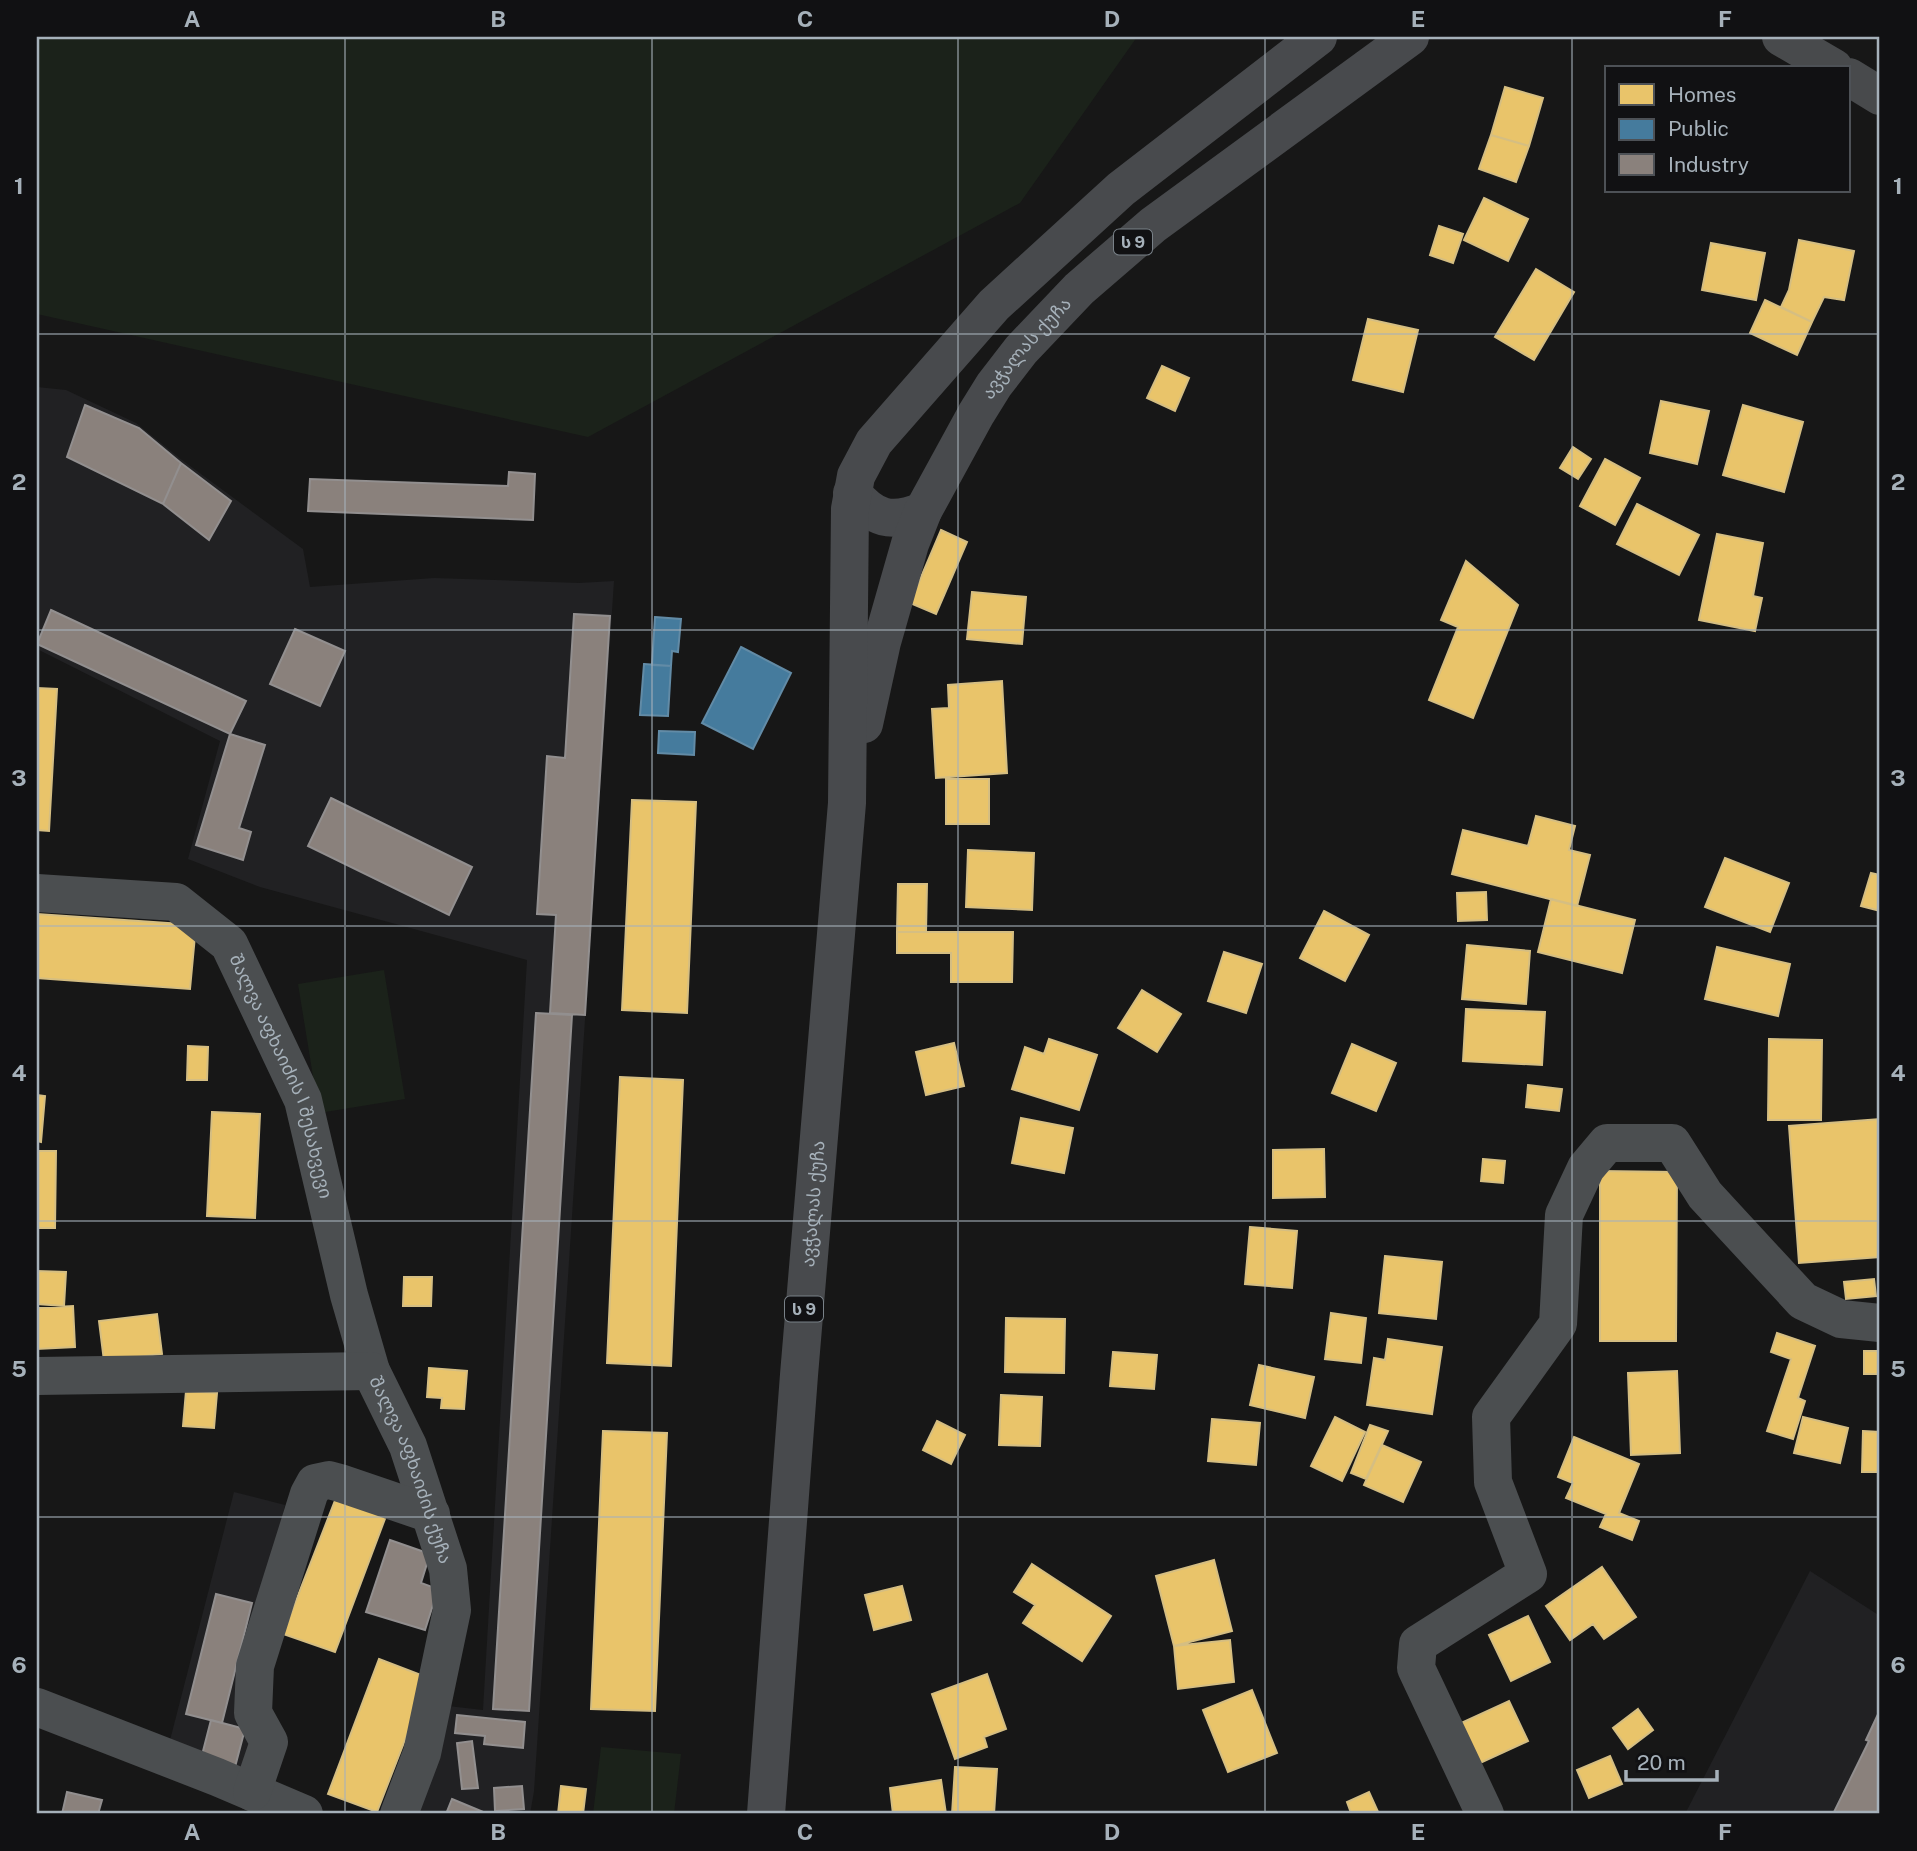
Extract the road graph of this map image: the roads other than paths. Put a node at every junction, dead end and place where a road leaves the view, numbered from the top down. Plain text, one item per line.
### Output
1 (1318, 37) edge
2 (1410, 37) edge
3 (1782, 37) edge
4 (1831, 66) edge
5 (1850, 78) edge
6 (1880, 96) edge
7 (852, 493) junction
8 (923, 511) junction
9 (847, 803) junction
10 (37, 892) edge
11 (1880, 1322) edge
12 (371, 1371) junction
13 (37, 1376) edge
14 (430, 1514) junction
15 (37, 1707) edge
16 (252, 1792) junction
17 (304, 1814) edge
18 (399, 1814) edge
19 (766, 1814) edge
20 (1485, 1814) edge

1 - 7 highway, ავჭალას ქუჩა / ს 9
2 - 8 highway, ავჭალას ქუჩა / ს 9
3 - 4 main road
5 - 6 main road
7 - 8 highway
7 - 9 highway, ავჭალას ქუჩა / ს 9
8 - 9 highway, ავჭალას ქუჩა / ს 9
9 - 19 highway, ავჭალას ქუჩა / ს 9
10 - 12 street, შალვა აფხაიძის I შესახვევი
11 - 20 street
12 - 13 street, შალვა აფხაიძის ქუჩა
12 - 14 street, შალვა აფხაიძის ქუჩა
14 - 16 street
14 - 18 street, შალვა აფხაიძის ქუჩა
15 - 16 street
16 - 17 street

